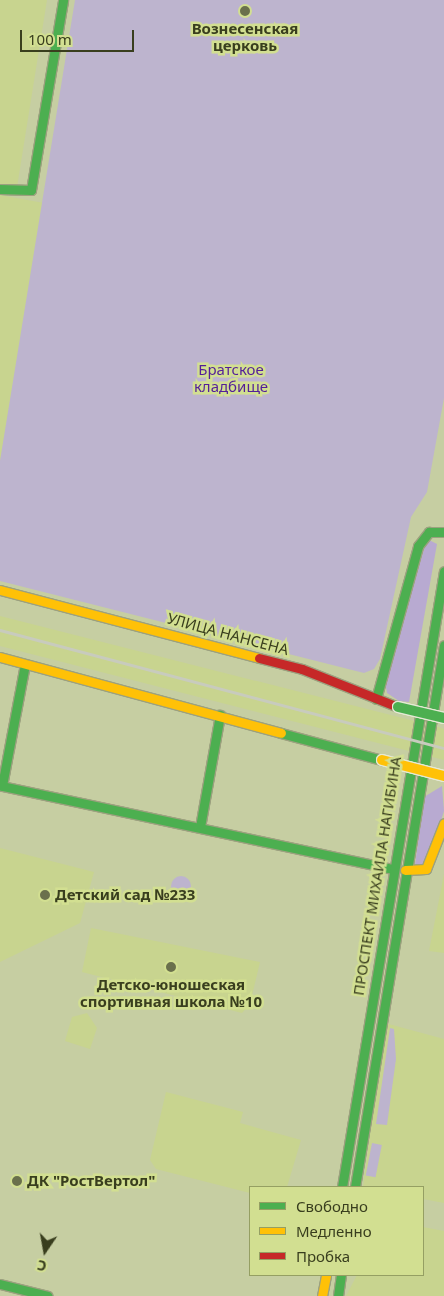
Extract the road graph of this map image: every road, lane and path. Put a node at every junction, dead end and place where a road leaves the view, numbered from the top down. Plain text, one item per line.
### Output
1 (63, 0) edge
2 (0, 189) edge
3 (444, 532) edge
4 (444, 571) edge
5 (0, 590) edge
6 (444, 645) edge
7 (0, 657) edge
8 (25, 664) junction
9 (376, 699) junction
10 (220, 715) junction
11 (444, 718) edge
12 (444, 776) edge
13 (444, 823) edge
14 (200, 827) junction
15 (392, 869) junction
16 (405, 870) junction
17 (342, 1186) edge
18 (354, 1186) edge
19 (326, 1276) edge
20 (341, 1276) edge
21 (0, 1284) edge
22 (48, 1296) edge
23 (322, 1296) edge
24 (338, 1296) edge

1 - 2 main road
3 - 9 main road
4 - 15 main road, ПРОСПЕКТ МИХАИЛА НАГИБИНА
5 - 9 main road, УЛИЦА НАНСЕНА
6 - 16 main road, ПРОСПЕКТ МИХАИЛА НАГИБИНА
7 - 8 main road
8 - 10 main road
8 - 14 main road
9 - 11 main road, УЛИЦА НАНСЕНА, bridge
10 - 12 main road, bridge
10 - 14 main road
13 - 16 main road
14 - 15 main road
15 - 17 main road, ПРОСПЕКТ МИХАИЛА НАГИБИНА
16 - 18 main road, ПРОСПЕКТ МИХАИЛА НАГИБИНА
19 - 23 main road
20 - 24 main road
21 - 22 main road

